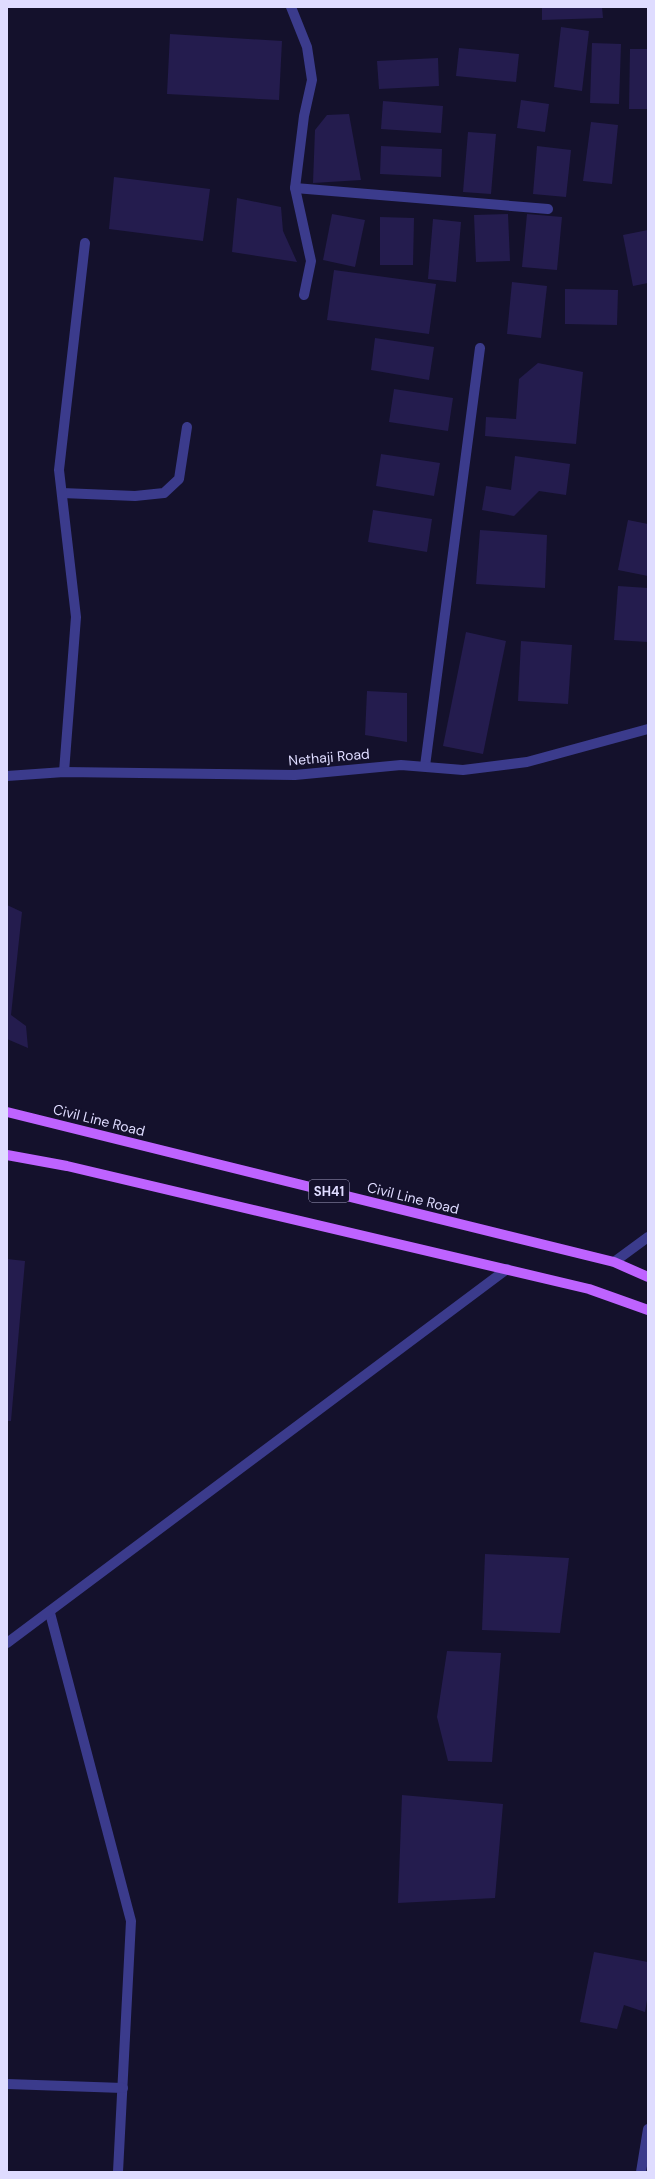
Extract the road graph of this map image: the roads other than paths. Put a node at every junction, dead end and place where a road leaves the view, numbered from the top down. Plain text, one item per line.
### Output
1 (291, 7) edge
2 (295, 188) junction
3 (548, 209) dead end
4 (85, 243) dead end
5 (304, 295) dead end
6 (480, 348) dead end
7 (187, 427) dead end
8 (62, 494) junction
9 (648, 729) edge
10 (425, 766) junction
11 (64, 772) junction
12 (7, 776) edge
13 (7, 1112) edge
14 (7, 1155) edge
15 (648, 1237) edge
16 (614, 1262) junction
17 (507, 1269) junction
18 (648, 1277) edge
19 (648, 1310) edge
20 (50, 1613) junction
21 (7, 1643) edge
22 (7, 2084) edge
23 (123, 2088) junction
24 (648, 2129) edge
25 (118, 2172) edge
26 (641, 2172) edge

1 - 2 street
2 - 3 street
2 - 5 street
4 - 8 street
6 - 10 street
7 - 8 street
8 - 11 street
9 - 10 street, Nethaji Road
10 - 11 street, Nethaji Road
11 - 12 street, Nethaji Road
13 - 16 main road, Civil Line Road / SH41
14 - 17 main road, SH41
15 - 16 street
16 - 18 main road, Civil Line Road / SH41
17 - 19 main road, SH41
17 - 20 street
20 - 21 street
20 - 23 street
22 - 23 street
23 - 25 street
24 - 26 street

